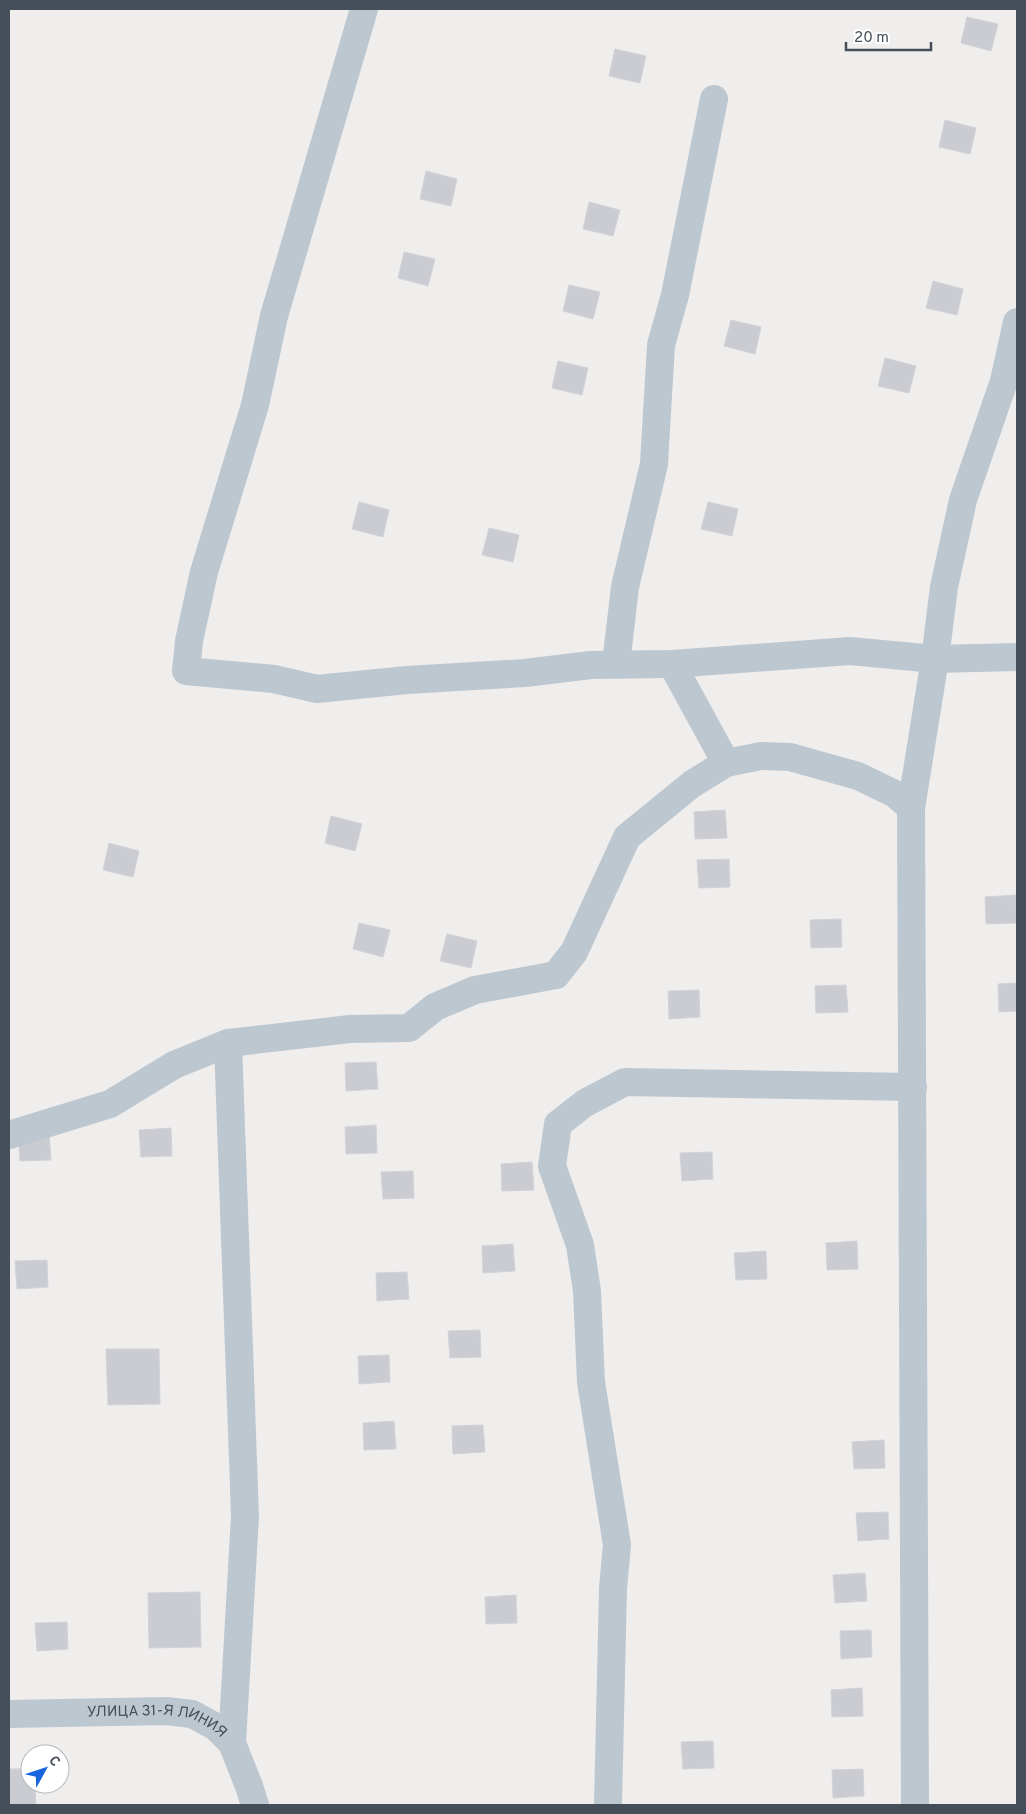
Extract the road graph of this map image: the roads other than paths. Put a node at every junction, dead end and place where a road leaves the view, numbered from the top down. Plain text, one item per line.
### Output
1 (364, 9) edge
2 (714, 99) dead end
3 (1017, 322) edge
4 (1017, 657) edge
5 (935, 659) junction
6 (616, 664) junction
7 (672, 664) junction
8 (726, 764) junction
9 (911, 808) junction
10 (228, 1043) junction
11 (913, 1087) junction
12 (9, 1135) edge
13 (9, 1714) edge
14 (232, 1743) junction
15 (255, 1805) edge
16 (608, 1805) edge
17 (915, 1805) edge

1 - 6 street
2 - 6 street
3 - 5 street
4 - 5 street
5 - 7 street
5 - 9 street
6 - 7 street
7 - 8 street
8 - 9 street
8 - 10 street
9 - 11 street
10 - 12 street
10 - 14 street
11 - 16 street
11 - 17 street
13 - 14 street, УЛИЦА 31-Я ЛИНИЯ
14 - 15 street, УЛИЦА 31-Я ЛИНИЯ

